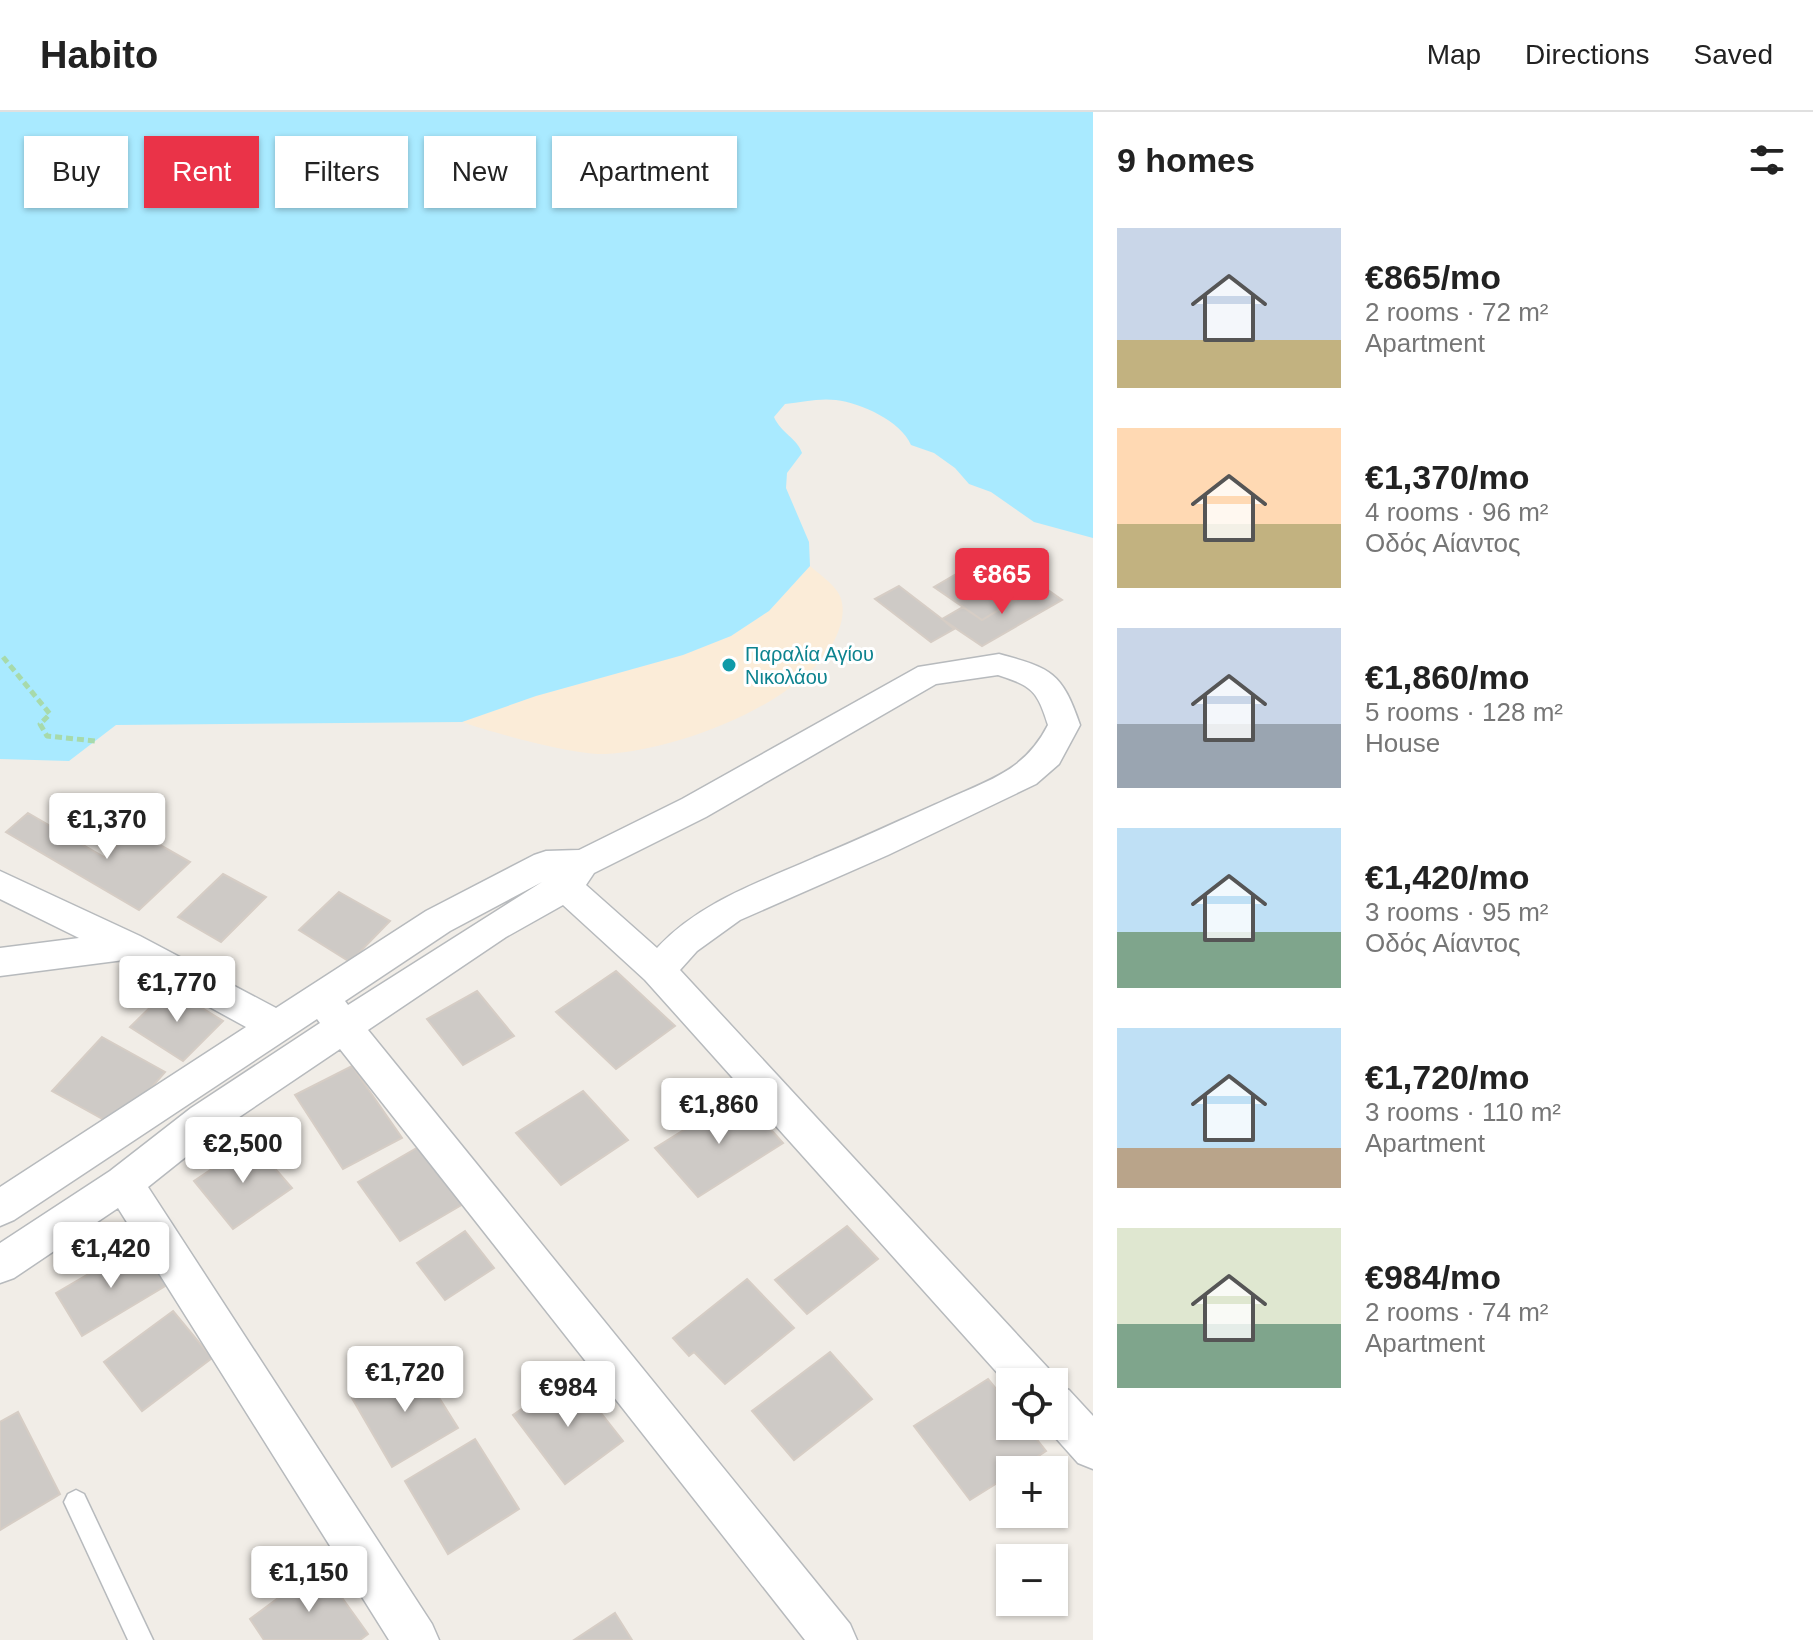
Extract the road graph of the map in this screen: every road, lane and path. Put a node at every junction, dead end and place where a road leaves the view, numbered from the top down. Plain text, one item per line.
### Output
1 (3, 657) dead end
2 (95, 741) dead end
3 (565, 871) junction
4 (0, 884) edge
5 (128, 946) junction
6 (0, 962) edge
7 (658, 970) junction
8 (334, 1013) junction
9 (278, 1027) junction
10 (124, 1183) junction
11 (0, 1208) edge
12 (0, 1265) edge
13 (1020, 1368) edge
14 (1068, 1420) edge
15 (1093, 1448) edge
16 (76, 1502) dead end
17 (141, 1640) edge
18 (416, 1640) edge
19 (834, 1640) edge

1 - 2 path
3 - 7 street
3 - 7 street
3 - 8 street
4 - 5 street
5 - 6 street
5 - 9 street
7 - 13 street
8 - 9 street
8 - 10 street
8 - 19 street
9 - 11 street
10 - 12 street
10 - 18 street
14 - 15 street
16 - 17 lane

